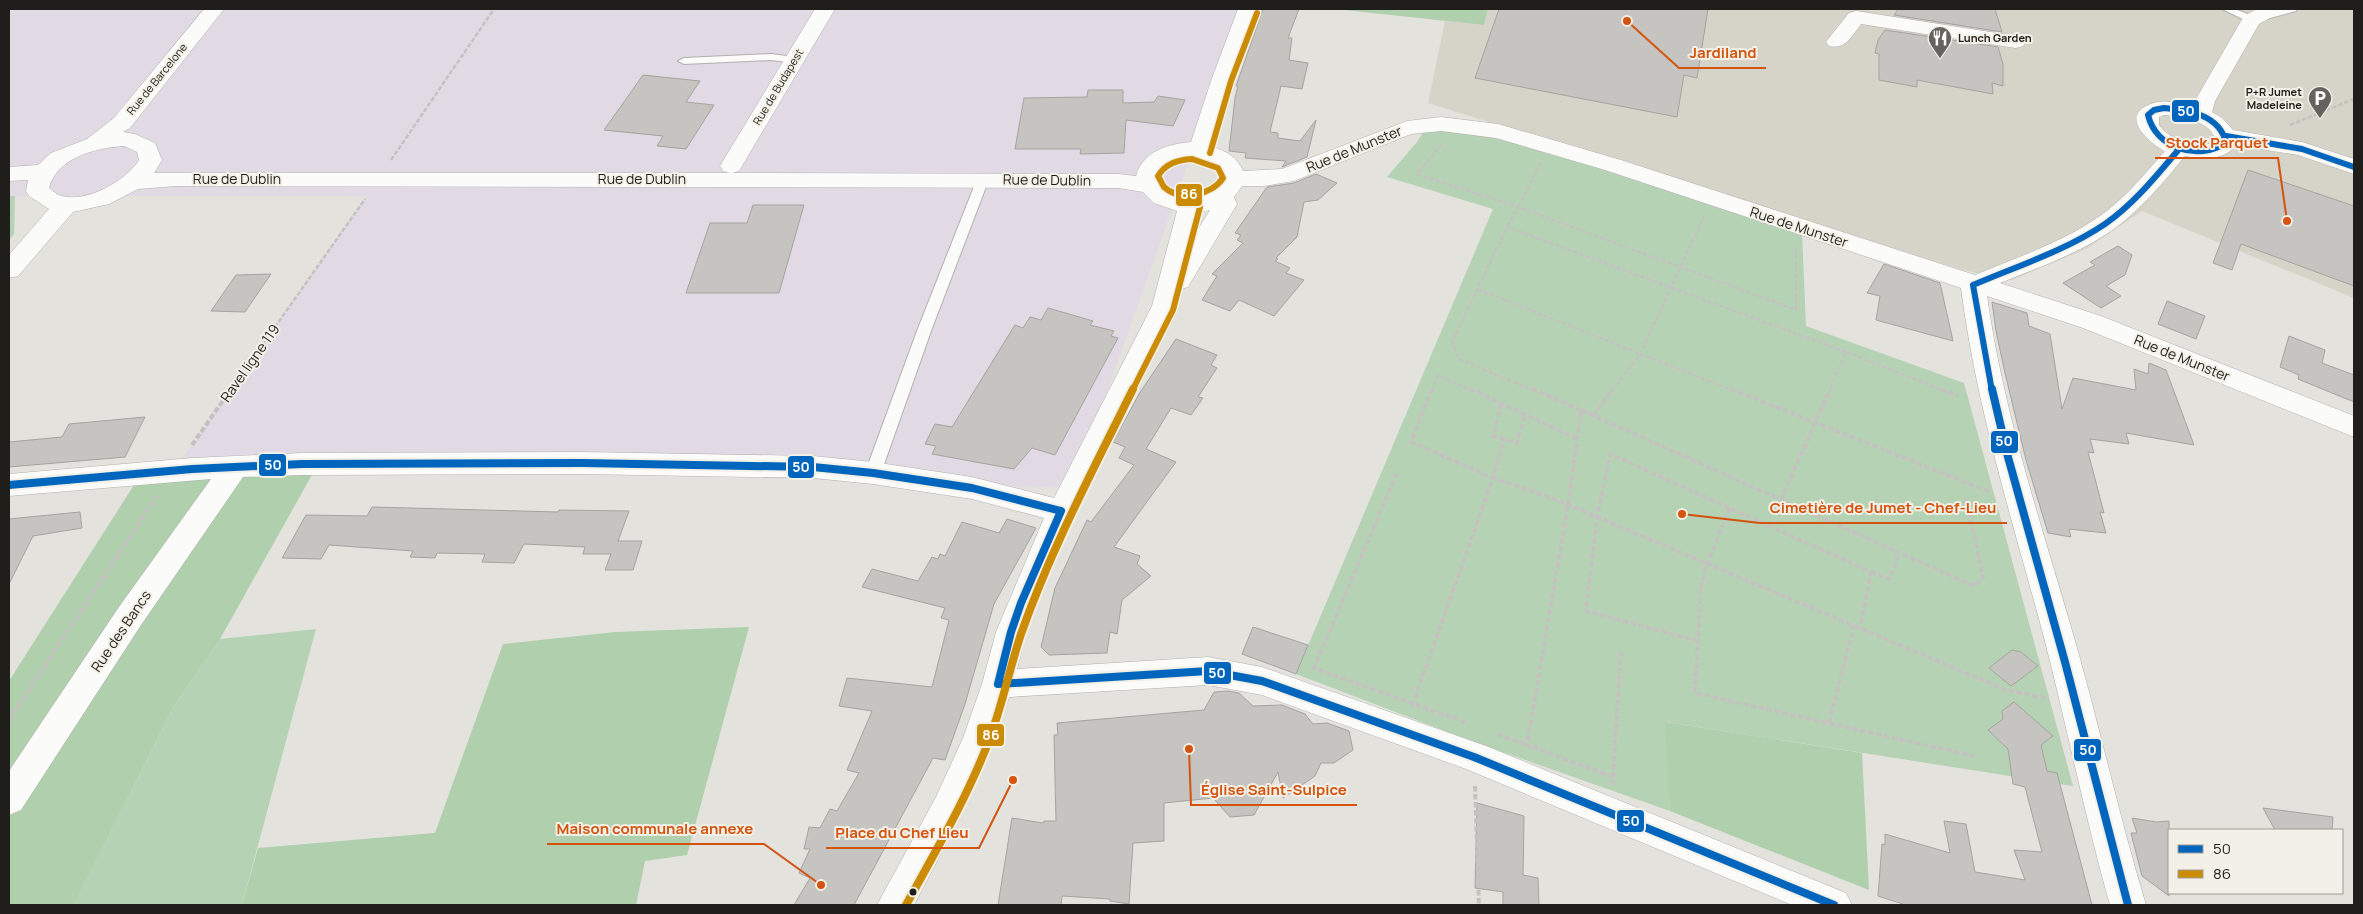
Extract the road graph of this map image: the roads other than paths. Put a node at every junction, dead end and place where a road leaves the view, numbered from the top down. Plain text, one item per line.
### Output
1 (214, 9) edge
2 (230, 9) edge
3 (825, 9) edge
4 (1248, 9) edge
5 (2227, 9) edge
6 (2272, 9) edge
7 (2292, 9) edge
8 (1858, 13) edge
9 (2251, 20) junction
10 (1836, 42) dead end
11 (2016, 42) dead end
12 (795, 60) junction
13 (684, 61) dead end
14 (2200, 115) junction
15 (2226, 136) junction
16 (127, 139) junction
17 (95, 143) junction
18 (2180, 148) junction
19 (1200, 150) junction
20 (152, 162) junction
21 (730, 166) junction
22 (2354, 167) edge
23 (43, 172) junction
24 (382, 173) junction
25 (9, 174) edge
26 (1150, 176) junction
27 (983, 180) junction
28 (135, 182) junction
29 (1228, 187) junction
30 (66, 204) junction
31 (1190, 205) junction
32 (9, 270) edge
33 (1974, 284) junction
34 (1164, 306) junction
35 (2354, 427) edge
36 (236, 466) junction
37 (873, 473) junction
38 (9, 485) edge
39 (1061, 511) junction
40 (998, 684) junction
41 (9, 799) edge
42 (894, 905) edge
43 (1834, 905) edge
44 (2128, 905) edge

1 - 17 street, Rue de Barcelone
2 - 16 street, Rue de Barcelone
3 - 12 street, Rue de Budapest
4 - 19 street
5 - 9 lane
6 - 9 street
7 - 9 lane
8 - 10 street
8 - 11 street
9 - 14 street
12 - 13 lane
12 - 21 street, Rue de Budapest
14 - 15 street
14 - 18 street
15 - 18 street
15 - 22 street
16 - 17 street
16 - 20 street
17 - 23 street
18 - 33 street
19 - 26 street
19 - 29 street
20 - 24 street, Rue de Dublin
20 - 28 street
21 - 24 street, Rue de Dublin
21 - 26 street, Rue de Dublin
23 - 25 street
23 - 30 street
24 - 27 street, Rue de Dublin
24 - 28 street, Rue de Dublin
26 - 27 street, Rue de Dublin
26 - 31 street
27 - 37 lane
28 - 30 street
29 - 31 street
29 - 33 street, Rue de Munster
29 - 34 street
30 - 32 street
31 - 34 street
33 - 35 street, Rue de Munster
33 - 44 street
34 - 39 street
36 - 37 street
36 - 38 street
36 - 41 street, Rue des Bancs
37 - 39 street
39 - 40 street
40 - 42 street
40 - 43 street

